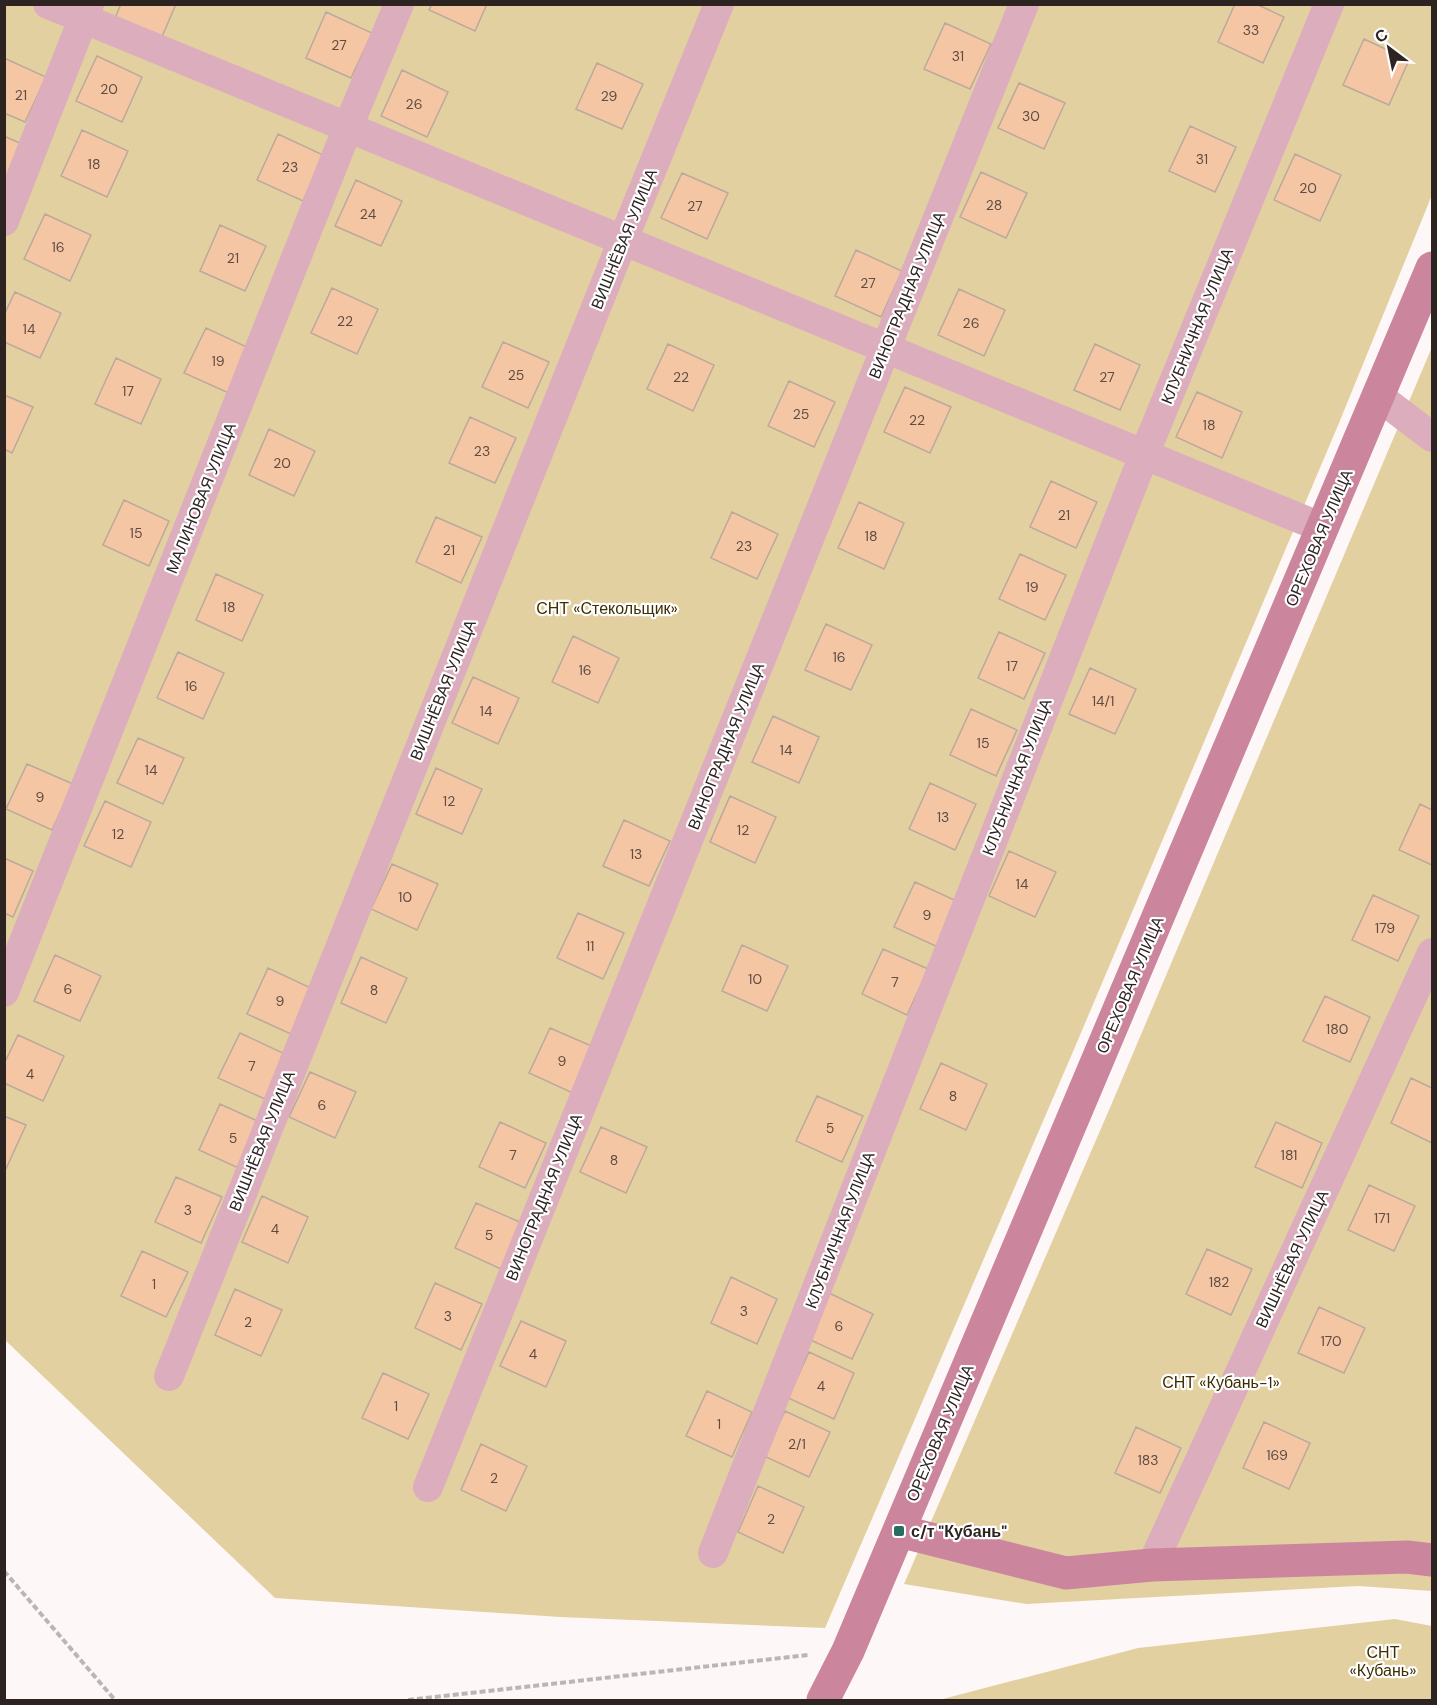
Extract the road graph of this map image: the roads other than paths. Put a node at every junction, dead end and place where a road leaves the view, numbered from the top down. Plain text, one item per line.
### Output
1 (48, 4) edge
2 (399, 4) edge
3 (719, 4) edge
4 (1024, 4) edge
5 (1329, 4) edge
6 (86, 12) edge
7 (348, 127) junction
8 (4, 221) edge
9 (623, 240) junction
10 (1432, 268) edge
11 (886, 348) junction
12 (1377, 396) junction
13 (1432, 436) edge
14 (1144, 454) junction
15 (1323, 528) junction
16 (1432, 954) edge
17 (4, 992) edge
18 (168, 1376) dead end
19 (428, 1487) dead end
20 (898, 1531) junction
21 (713, 1553) dead end
22 (1432, 1560) edge
23 (1152, 1565) junction
24 (823, 1701) edge

1 - 6 street
2 - 7 street, МАЛИНОВАЯ УЛИЦА
3 - 9 street, ВИШНЁВАЯ УЛИЦА
4 - 11 street, ВИНОГРАДНАЯ УЛИЦА
5 - 14 street, КЛУБНИЧНАЯ УЛИЦА
6 - 7 street
6 - 8 street
7 - 9 street
7 - 17 street, МАЛИНОВАЯ УЛИЦА
9 - 11 street
9 - 18 street, ВИШНЁВАЯ УЛИЦА
10 - 12 street, ОРЕХОВАЯ УЛИЦА
11 - 14 street
11 - 19 street, ВИНОГРАДНАЯ УЛИЦА
12 - 13 street
12 - 15 street, ОРЕХОВАЯ УЛИЦА
14 - 15 street
14 - 21 street, КЛУБНИЧНАЯ УЛИЦА
15 - 20 street, ОРЕХОВАЯ УЛИЦА
16 - 23 street, ВИШНЁВАЯ УЛИЦА
20 - 23 street
20 - 24 street, ОРЕХОВАЯ УЛИЦА
22 - 23 street

